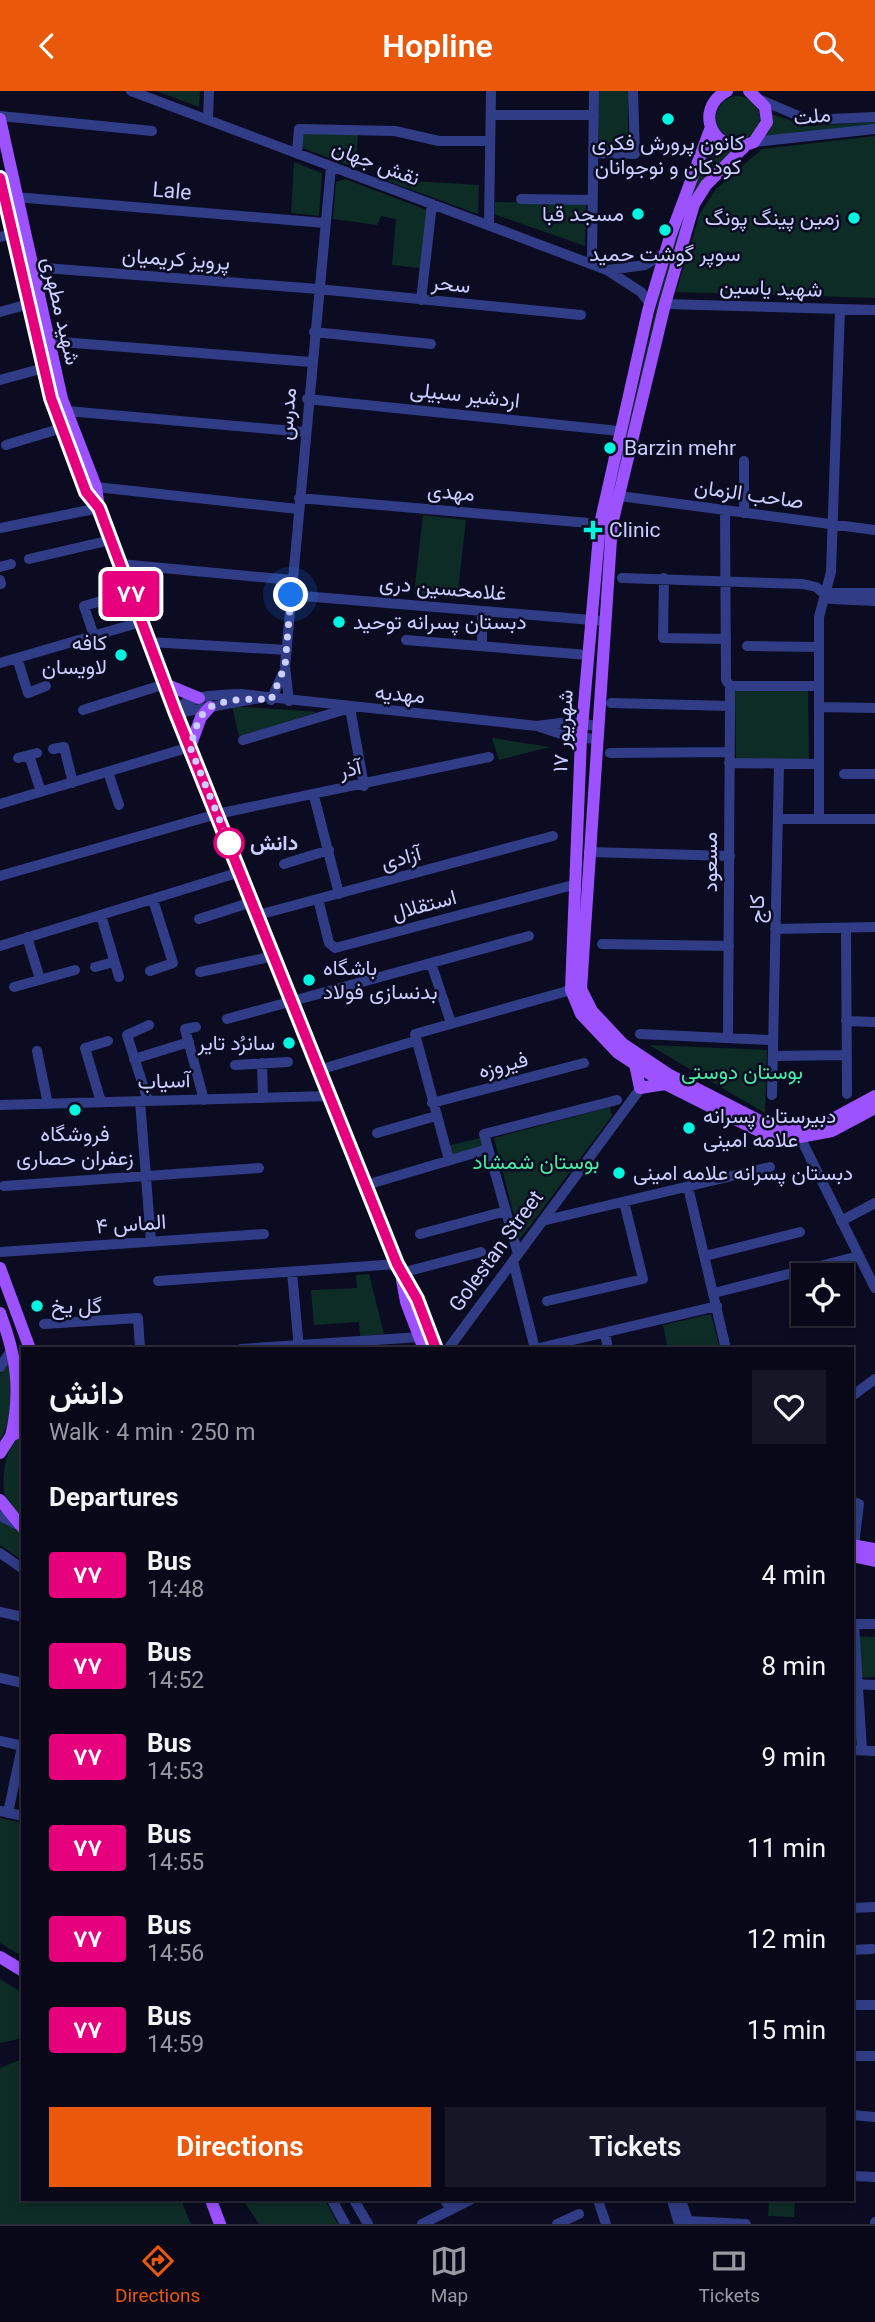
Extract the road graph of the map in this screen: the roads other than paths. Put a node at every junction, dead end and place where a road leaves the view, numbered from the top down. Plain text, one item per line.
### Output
1 (131, 91) edge
2 (209, 91) edge
3 (491, 91) edge
4 (594, 91) edge
5 (634, 91) edge
6 (749, 91) edge
7 (721, 93) edge
8 (761, 99) junction
9 (491, 115) junction
10 (594, 115) junction
11 (875, 117) edge
12 (0, 118) edge
13 (208, 119) junction
14 (711, 127) junction
15 (875, 129) edge
16 (152, 131) dead end
17 (491, 141) junction
18 (749, 144) junction
19 (298, 153) junction
20 (594, 153) junction
21 (331, 167) junction
22 (0, 178) edge
23 (15, 197) junction
24 (520, 199) dead end
25 (593, 200) junction
26 (432, 204) junction
27 (325, 223) junction
28 (489, 225) junction
29 (6, 235) edge
30 (666, 252) junction
31 (592, 264) junction
32 (32, 267) junction
33 (607, 270) junction
34 (318, 289) junction
35 (421, 300) junction
36 (29, 304) junction
37 (650, 304) junction
38 (665, 305) junction
39 (840, 309) junction
40 (875, 310) edge
41 (0, 312) edge
42 (581, 315) dead end
43 (314, 333) junction
44 (48, 341) junction
45 (431, 344) dead end
46 (311, 362) junction
47 (44, 367) junction
48 (0, 380) edge
49 (307, 399) junction
50 (67, 411) junction
51 (62, 428) junction
52 (620, 431) junction
53 (304, 432) junction
54 (6, 445) dead end
55 (744, 461) dead end
56 (96, 487) junction
57 (611, 495) junction
58 (298, 503) junction
59 (99, 508) junction
60 (725, 511) junction
61 (744, 513) junction
62 (600, 524) junction
63 (832, 525) junction
64 (0, 528) edge
65 (875, 530) edge
66 (111, 540) junction
67 (29, 559) dead end
68 (11, 564) dead end
69 (120, 564) junction
70 (0, 567) edge
71 (622, 578) dead end
72 (664, 578) junction
73 (725, 579) junction
74 (292, 580) junction
75 (824, 593) junction
76 (875, 593) edge
77 (291, 595) junction
78 (101, 601) dead end
79 (875, 601) edge
80 (482, 611) junction
81 (597, 620) junction
82 (141, 622) junction
83 (94, 636) junction
84 (726, 639) junction
85 (406, 640) dead end
86 (149, 642) junction
87 (482, 646) junction
88 (747, 646) dead end
89 (819, 647) junction
90 (287, 650) junction
91 (588, 655) junction
92 (17, 658) junction
93 (0, 663) edge
94 (285, 666) junction
95 (165, 684) junction
96 (46, 686) dead end
97 (730, 686) junction
98 (818, 686) junction
99 (200, 698) junction
100 (265, 699) junction
101 (289, 701) junction
102 (611, 703) dead end
103 (730, 706) junction
104 (210, 707) junction
105 (350, 708) junction
106 (819, 708) junction
107 (875, 708) edge
108 (83, 710) dead end
109 (175, 711) junction
110 (583, 724) junction
111 (537, 726) junction
112 (597, 732) junction
113 (581, 738) junction
114 (243, 740) dead end
115 (190, 747) junction
116 (53, 749) dead end
117 (610, 753) dead end
118 (28, 756) dead end
119 (489, 757) dead end
120 (730, 758) junction
121 (779, 764) junction
122 (818, 764) junction
123 (108, 772) junction
124 (844, 774) dead end
125 (875, 774) edge
126 (73, 783) junction
127 (364, 786) junction
128 (41, 792) junction
129 (314, 796) junction
130 (1, 801) edge
131 (119, 805) dead end
132 (217, 814) junction
133 (778, 819) junction
134 (819, 819) junction
135 (875, 819) edge
136 (554, 836) dead end
137 (328, 850) junction
138 (589, 852) junction
139 (730, 856) junction
140 (284, 864) dead end
141 (240, 872) junction
142 (0, 876) edge
143 (573, 885) junction
144 (339, 894) junction
145 (318, 899) junction
146 (153, 900) junction
147 (253, 902) junction
148 (101, 915) junction
149 (258, 915) junction
150 (199, 919) dead end
151 (875, 927) edge
152 (846, 928) junction
153 (775, 929) junction
154 (529, 936) dead end
155 (27, 937) junction
156 (602, 944) dead end
157 (0, 946) edge
158 (729, 946) junction
159 (274, 956) junction
160 (114, 962) junction
161 (430, 963) junction
162 (95, 967) dead end
163 (75, 970) dead end
164 (150, 971) dead end
165 (200, 972) dead end
166 (118, 978) dead end
167 (40, 979) junction
168 (14, 987) dead end
169 (571, 990) junction
170 (294, 1003) junction
171 (228, 1019) dead end
172 (846, 1021) junction
173 (875, 1022) edge
174 (451, 1023) junction
175 (149, 1025) dead end
176 (196, 1027) dead end
177 (640, 1034) dead end
178 (415, 1037) junction
179 (728, 1038) junction
180 (770, 1040) dead end
181 (108, 1041) dead end
182 (189, 1042) junction
183 (37, 1051) dead end
184 (846, 1055) junction
185 (773, 1056) junction
186 (134, 1059) junction
187 (288, 1062) dead end
188 (262, 1063) junction
189 (584, 1063) dead end
190 (635, 1064) junction
191 (235, 1065) dead end
192 (319, 1070) junction
193 (653, 1070) junction
194 (665, 1084) junction
195 (640, 1089) junction
196 (847, 1094) dead end
197 (772, 1095) dead end
198 (330, 1096) junction
199 (875, 1096) edge
200 (263, 1098) junction
201 (204, 1100) junction
202 (617, 1100) dead end
203 (144, 1101) junction
204 (101, 1103) junction
205 (432, 1103) junction
206 (48, 1104) junction
207 (0, 1105) edge
208 (875, 1108) edge
209 (436, 1116) junction
210 (377, 1133) dead end
211 (799, 1133) junction
212 (488, 1149) junction
213 (449, 1160) junction
214 (770, 1167) dead end
215 (259, 1168) dead end
216 (146, 1176) junction
217 (366, 1185) junction
218 (4, 1186) dead end
219 (688, 1187) junction
220 (624, 1202) junction
221 (875, 1203) edge
222 (506, 1211) junction
223 (542, 1221) junction
224 (841, 1221) junction
225 (800, 1232) dead end
226 (264, 1234) dead end
227 (420, 1234) dead end
228 (151, 1241) junction
229 (0, 1252) edge
230 (481, 1252) dead end
231 (705, 1256) junction
232 (859, 1257) junction
233 (516, 1258) junction
234 (0, 1269) edge
235 (399, 1269) junction
236 (292, 1272) junction
237 (158, 1281) dead end
238 (875, 1288) edge
239 (714, 1293) junction
240 (547, 1301) dead end
241 (717, 1306) junction
242 (0, 1313) edge
243 (44, 1324) dead end
244 (605, 1333) junction
245 (7, 1342) edge
246 (422, 1343) edge
247 (29, 1347) edge
248 (140, 1347) edge
249 (299, 1347) edge
250 (435, 1347) edge
251 (449, 1347) edge
252 (535, 1347) edge
253 (544, 1347) edge
254 (608, 1347) edge
255 (726, 1347) edge
256 (0, 1367) edge
257 (875, 1379) edge
258 (21, 1388) edge
259 (854, 1395) edge
260 (17, 1432) edge
261 (0, 1450) edge
262 (0, 1500) edge
263 (854, 1502) edge
264 (0, 1516) edge
265 (21, 1527) edge
266 (854, 1542) edge
267 (854, 1549) edge
268 (875, 1549) edge
269 (854, 1550) edge
270 (0, 1553) edge
271 (875, 1561) edge
272 (21, 1568) edge
273 (0, 1612) edge
274 (21, 1617) edge
275 (854, 1624) edge
276 (875, 1624) edge
277 (854, 1654) edge
278 (0, 1678) edge
279 (21, 1683) edge
280 (855, 1683) edge
281 (875, 1685) edge
282 (0, 1741) edge
283 (21, 1745) edge
284 (21, 1749) edge
285 (857, 1750) edge
286 (875, 1751) edge
287 (4, 1812) edge
288 (875, 1907) edge
289 (854, 1908) edge
290 (872, 1949) dead end
291 (854, 1950) edge
292 (0, 1957) edge
293 (21, 1970) edge
294 (854, 2005) edge
295 (875, 2005) edge
296 (854, 2056) edge
297 (875, 2056) edge
298 (854, 2115) edge
299 (875, 2117) edge
300 (854, 2176) edge
301 (875, 2177) edge
302 (211, 2201) edge
303 (333, 2201) edge
304 (356, 2201) edge
305 (446, 2201) edge
306 (468, 2201) edge
307 (598, 2201) edge
308 (673, 2201) edge
309 (681, 2201) edge
310 (451, 2210) junction
311 (579, 2214) dead end
312 (685, 2223) edge
313 (220, 2224) edge
314 (345, 2224) edge
315 (368, 2224) edge
316 (422, 2224) edge
317 (557, 2224) edge
318 (606, 2224) edge
319 (746, 2224) edge

1 - 13 street, نقش جهان
2 - 13 street
3 - 9 street
4 - 10 street
5 - 20 street
6 - 8 main road
7 - 14 main road, ۱۷ شهریور
8 - 11 street, ملت
8 - 18 main road
9 - 10 street
9 - 17 street
10 - 20 street
12 - 16 street
12 - 23 main road, شهید مطهری
13 - 19 street, نقش جهان
14 - 18 main road
14 - 30 main road, ۱۷ شهریور
15 - 18 street, ملت
17 - 19 street
17 - 28 street
18 - 38 main road, ۱۷ شهریور
19 - 21 street, نقش جهان
20 - 25 street
21 - 26 street, نقش جهان
21 - 27 street, مدرس
22 - 29 main road
23 - 27 street, Lale
23 - 32 main road, شهید مطهری
24 - 25 street
25 - 31 street
26 - 28 street, نقش جهان
26 - 35 street
27 - 34 street, مدرس
28 - 31 street, نقش جهان
29 - 36 main road
30 - 33 street
30 - 37 main road, ۱۷ شهریور
31 - 33 street, نقش جهان
32 - 34 street, پرویز کریمیان
32 - 44 main road, شهید مطهری
33 - 37 street, نقش جهان
34 - 35 street, سحر
34 - 43 street, مدرس
35 - 42 street, سحر
36 - 41 street
36 - 47 main road
37 - 52 main road, ۱۷ شهریور
38 - 39 street, شهید یاسین
38 - 57 main road, ۱۷ شهریور
39 - 40 street, شهید یاسین
39 - 63 street
43 - 45 street
43 - 46 street, مدرس
44 - 46 street
44 - 50 main road, شهید مطهری
46 - 49 street, مدرس
47 - 48 street
47 - 51 main road
49 - 52 street, اردشیر سبیلی
49 - 53 street, مدرس
50 - 53 street
50 - 56 main road, شهید مطهری
51 - 54 street
51 - 59 main road
52 - 57 main road, ۱۷ شهریور
53 - 58 street, مدرس
55 - 61 street
56 - 58 street, مهدی
56 - 59 main road, شهید مطهری
57 - 60 street, صاحب الزمان
57 - 62 main road, ۱۷ شهریور
57 - 81 main road, ۱۷ شهریور
58 - 62 street, مهدی
58 - 74 street, مدرس
59 - 64 street
59 - 66 main road
60 - 61 street, صاحب الزمان
60 - 73 street, مسعود
61 - 63 street, صاحب الزمان
62 - 81 main road, ۱۷ شهریور
63 - 65 street, صاحب الزمان
63 - 75 street
66 - 67 street
66 - 69 main road
68 - 70 street
69 - 74 street
69 - 82 main road
71 - 72 street
72 - 73 street
72 - 84 street
73 - 75 street
73 - 84 street, مسعود
74 - 77 street, مدرس
75 - 76 street
75 - 79 street
75 - 89 street
77 - 80 street, غلامحسین دری
77 - 90 street, مدرس
78 - 83 street
80 - 81 street, غلامحسین دری
80 - 87 street
81 - 91 main road, ۱۷ شهریور
81 - 112 main road, ۱۷ شهریور
82 - 83 street
82 - 86 main road
83 - 92 street
84 - 97 street, مسعود
85 - 87 street
86 - 90 street
86 - 95 main road
87 - 91 street
88 - 89 street
89 - 98 street
90 - 94 street, مدرس
91 - 110 main road, ۱۷ شهریور
92 - 93 street
92 - 96 street
94 - 100 street
94 - 101 street
95 - 99 main road
95 - 108 street
95 - 109 main road
97 - 98 street
97 - 103 street, مسعود
98 - 106 street
99 - 100 street, مهدیه
99 - 109 street, مهدیه
100 - 101 street, مهدیه
100 - 104 street, مهدیه
101 - 105 street, مهدیه
102 - 103 street
103 - 120 street, مسعود
104 - 109 street, مهدیه
104 - 115 main road
105 - 111 street, مهدیه
105 - 114 street
105 - 127 street
106 - 107 street
106 - 122 street
109 - 115 main road
110 - 111 street, مهدیه
110 - 112 street, مهدیه
110 - 113 main road, ۱۷ شهریور
111 - 113 street, مهدیه
112 - 113 street, مهدیه
112 - 138 main road, ۱۷ شهریور
113 - 143 main road, ۱۷ شهریور
115 - 123 street
115 - 132 main road
116 - 126 street
117 - 120 street
118 - 128 street
119 - 127 street, آذر
120 - 121 street
120 - 139 street, مسعود
121 - 122 street
121 - 133 street, کاج
122 - 134 street
123 - 126 street
123 - 131 street
124 - 125 street
126 - 128 street
127 - 129 street, آذر
128 - 130 street
129 - 132 street, آذر
129 - 137 street
132 - 141 main road
132 - 142 street, آذر
133 - 134 street
133 - 153 street, کاج
134 - 135 street
136 - 144 street, آزادی
137 - 140 street
137 - 144 street
138 - 139 street
138 - 193 main road, ۱۷ شهریور
139 - 158 street, مسعود
141 - 146 street
141 - 147 main road
143 - 145 street, استقلال
143 - 169 main road, ۱۷ شهریور
144 - 145 street, آزادی
145 - 149 street, آزادی
146 - 148 street
146 - 164 street
147 - 149 main road
147 - 150 street
148 - 155 street
148 - 160 street
149 - 159 main road
151 - 152 street
152 - 153 street
152 - 172 street
153 - 185 street, کاج
154 - 161 street
155 - 157 street
155 - 167 street
156 - 158 street
158 - 179 street, مسعود
159 - 165 street
159 - 170 main road
160 - 162 street
160 - 166 street
161 - 170 street
161 - 174 street
163 - 167 street
167 - 168 street
169 - 174 street
169 - 190 main road, ۱۷ شهریور
170 - 171 street
170 - 192 main road
172 - 173 street
172 - 184 street
174 - 178 street
175 - 186 street
176 - 182 street
177 - 179 street
178 - 192 street
178 - 205 street
179 - 180 street
181 - 204 street
182 - 186 street
182 - 201 street
183 - 206 street
184 - 185 street
184 - 196 street
185 - 197 street, کاج
186 - 203 street
187 - 188 street
188 - 191 street
188 - 200 street
189 - 205 street, فیروزه
190 - 193 main road, ۱۷ شهریور
190 - 195 main road
192 - 198 main road
193 - 194 main road, ۱۷ شهریور
193 - 195 street, Golestan Street
193 - 211 main road, ۱۷ شهریور
194 - 195 main road
194 - 211 main road, ۱۷ شهریور
195 - 223 street, Golestan Street
198 - 200 street, آسیاب
198 - 217 main road
199 - 211 main road, ۱۷ شهریور
200 - 201 street, آسیاب
201 - 203 street, آسیاب
202 - 212 street
203 - 204 street, آسیاب
203 - 216 street
204 - 206 street, آسیاب
205 - 209 street
206 - 207 street, آسیاب
208 - 211 main road, ۱۷ شهریور
209 - 210 street
209 - 213 street
211 - 224 street
212 - 213 street
212 - 222 street
213 - 217 street
214 - 219 street
215 - 216 street
216 - 218 street
216 - 228 street
217 - 235 main road
219 - 220 street
219 - 231 street
220 - 223 street
220 - 240 street
221 - 224 street
222 - 227 street
222 - 233 street
223 - 233 street, Golestan Street
224 - 232 street
225 - 231 street
226 - 228 street, الماس ۴
228 - 229 street, الماس ۴
230 - 235 street
231 - 239 street
232 - 238 street
232 - 239 street
233 - 251 street, Golestan Street
233 - 252 street
234 - 247 main road
235 - 236 street
235 - 246 main road
235 - 250 main road
236 - 237 street
236 - 249 street
239 - 241 street
241 - 244 street
241 - 255 street
242 - 245 main road
243 - 248 street
244 - 253 street
244 - 254 street
245 - 256 street
245 - 258 main road
246 - 249 street
257 - 259 street
258 - 260 main road
260 - 261 main road
262 - 265 main road
263 - 266 street
264 - 265 street
267 - 268 main road
269 - 271 main road
270 - 272 street
273 - 274 street
275 - 276 street
277 - 280 street
278 - 279 street
280 - 281 street
280 - 285 street
282 - 283 street
284 - 287 street
285 - 286 street
288 - 289 street
290 - 291 street
292 - 293 main road
294 - 295 street
296 - 297 street
298 - 299 street
300 - 301 street
302 - 313 main road
303 - 314 street
304 - 315 street
305 - 310 street
306 - 310 street
307 - 318 street
308 - 312 street
309 - 312 street
310 - 316 street
311 - 317 street
312 - 319 street

